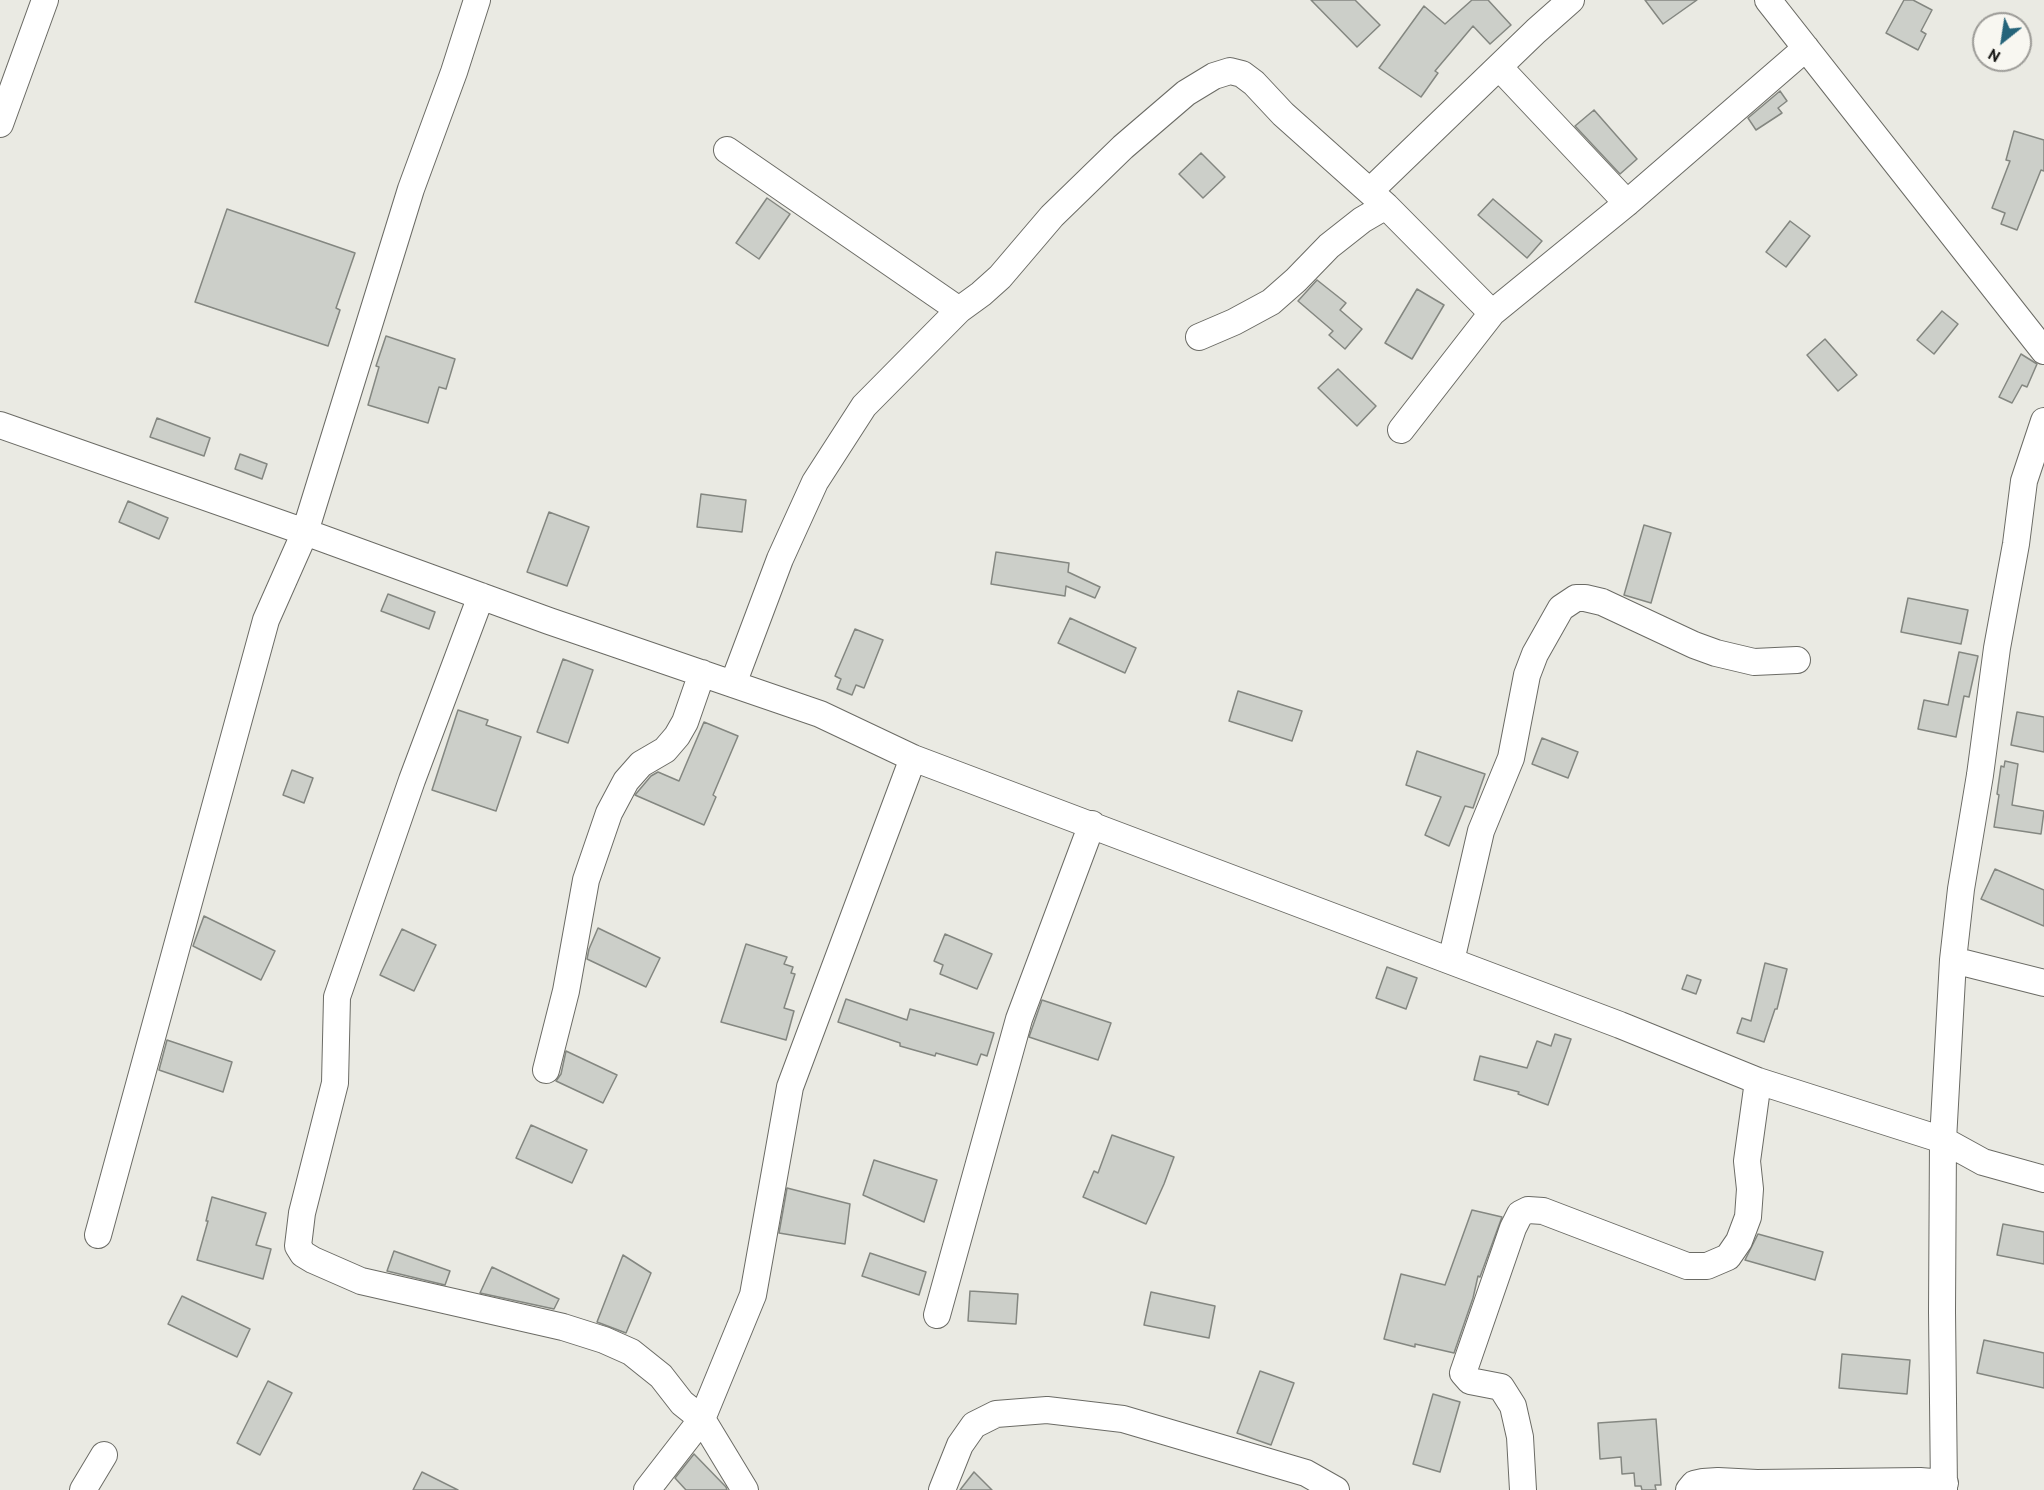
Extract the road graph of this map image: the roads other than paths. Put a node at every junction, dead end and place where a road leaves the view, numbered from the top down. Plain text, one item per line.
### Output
1 (45, 0) edge
2 (477, 0) edge
3 (1571, 0) edge
4 (1768, 0) edge
5 (1806, 48) junction
6 (1499, 67) junction
7 (0, 124) edge
8 (727, 150) dead end
9 (1378, 199) junction
10 (1627, 203) junction
11 (959, 310) junction
12 (1491, 313) junction
13 (1199, 337) dead end
14 (2044, 351) edge
15 (2044, 421) edge
16 (0, 425) edge
17 (1401, 430) dead end
18 (305, 532) junction
19 (481, 596) junction
20 (1797, 660) dead end
21 (702, 673) junction
22 (734, 684) junction
23 (913, 758) junction
24 (1092, 824) junction
25 (1451, 960) junction
26 (1953, 960) junction
27 (2044, 983) edge
28 (546, 1070) dead end
29 (1758, 1081) junction
30 (1943, 1140) junction
31 (2044, 1179) edge
32 (98, 1235) dead end
33 (937, 1315) dead end
34 (702, 1419) junction
35 (104, 1455) dead end
36 (1945, 1487) edge
37 (83, 1490) edge
38 (647, 1490) edge
39 (745, 1490) edge
40 (942, 1490) edge
41 (1336, 1490) edge
42 (1523, 1490) edge
43 (1689, 1490) edge

1 - 7 street
2 - 18 street
3 - 6 street
4 - 5 street
5 - 10 street
5 - 14 street
6 - 9 street
6 - 10 street
8 - 11 street
9 - 11 street
9 - 12 street
9 - 13 street
10 - 12 street
11 - 22 street
12 - 17 street
15 - 26 street
16 - 18 street
18 - 19 street
18 - 32 street
19 - 21 street
19 - 34 street
20 - 25 street
21 - 22 street
21 - 28 street
22 - 23 street
23 - 24 street
23 - 34 street
24 - 25 street
24 - 33 street
25 - 29 street
26 - 27 street
26 - 30 street
29 - 30 street
29 - 42 street
30 - 31 street
30 - 36 street
34 - 38 street
34 - 39 street
35 - 37 street
36 - 43 street
40 - 41 street

